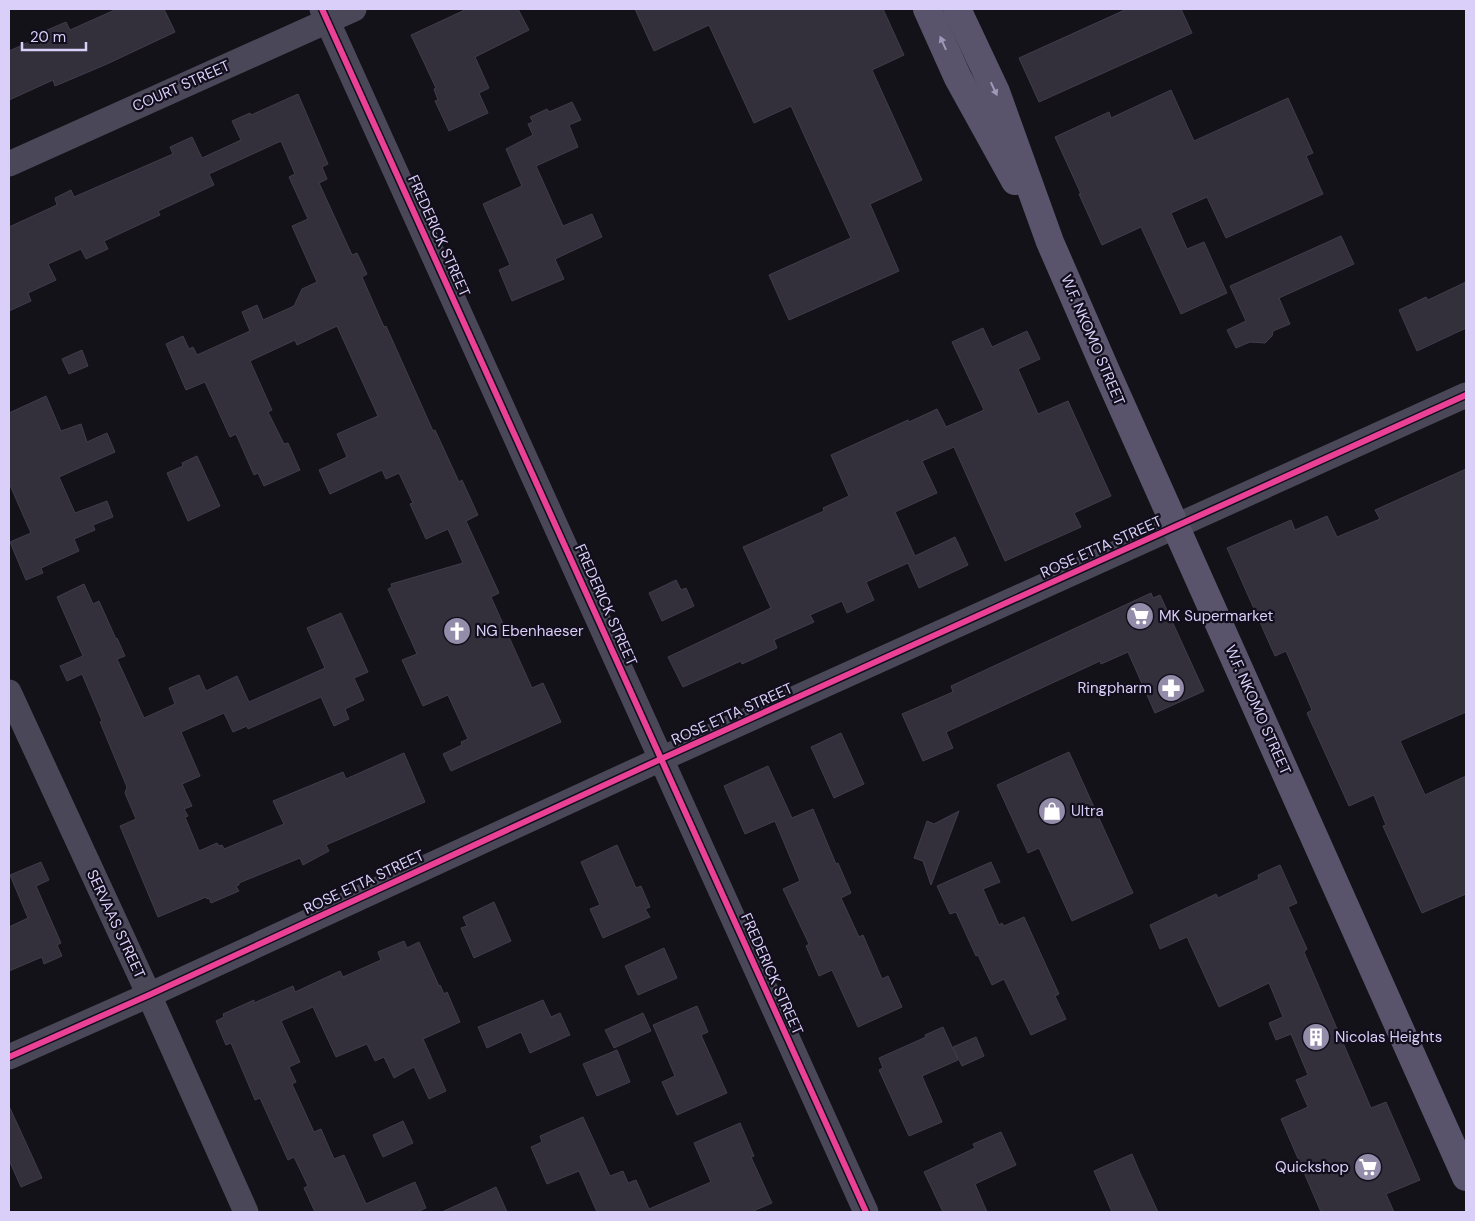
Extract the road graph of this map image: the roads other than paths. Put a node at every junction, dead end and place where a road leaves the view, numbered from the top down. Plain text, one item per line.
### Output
1 (354, 9) edge
2 (927, 9) edge
3 (957, 9) edge
4 (325, 15) edge
5 (9, 164) edge
6 (1050, 242) junction
7 (1466, 395) edge
8 (1175, 526) junction
9 (9, 692) edge
10 (662, 760) junction
11 (149, 995) junction
12 (9, 1057) edge
13 (1466, 1177) edge
14 (246, 1212) edge
15 (866, 1212) edge

1 - 4 street, COURT STREET
6 -> 2 main road, W.F. NKOMO STREET
3 -> 6 main road, W.F. NKOMO STREET
4 - 5 street, COURT STREET
4 - 10 street, FREDERICK STREET
6 - 8 main road, W.F. NKOMO STREET
7 - 8 street, ROSE ETTA STREET
8 - 10 street, ROSE ETTA STREET
8 - 13 main road, W.F. NKOMO STREET
9 - 11 street, SERVAAS STREET
10 - 11 street, ROSE ETTA STREET
10 - 15 street, FREDERICK STREET
11 - 12 street, ROSE ETTA STREET
11 - 14 street, SERVAAS STREET

